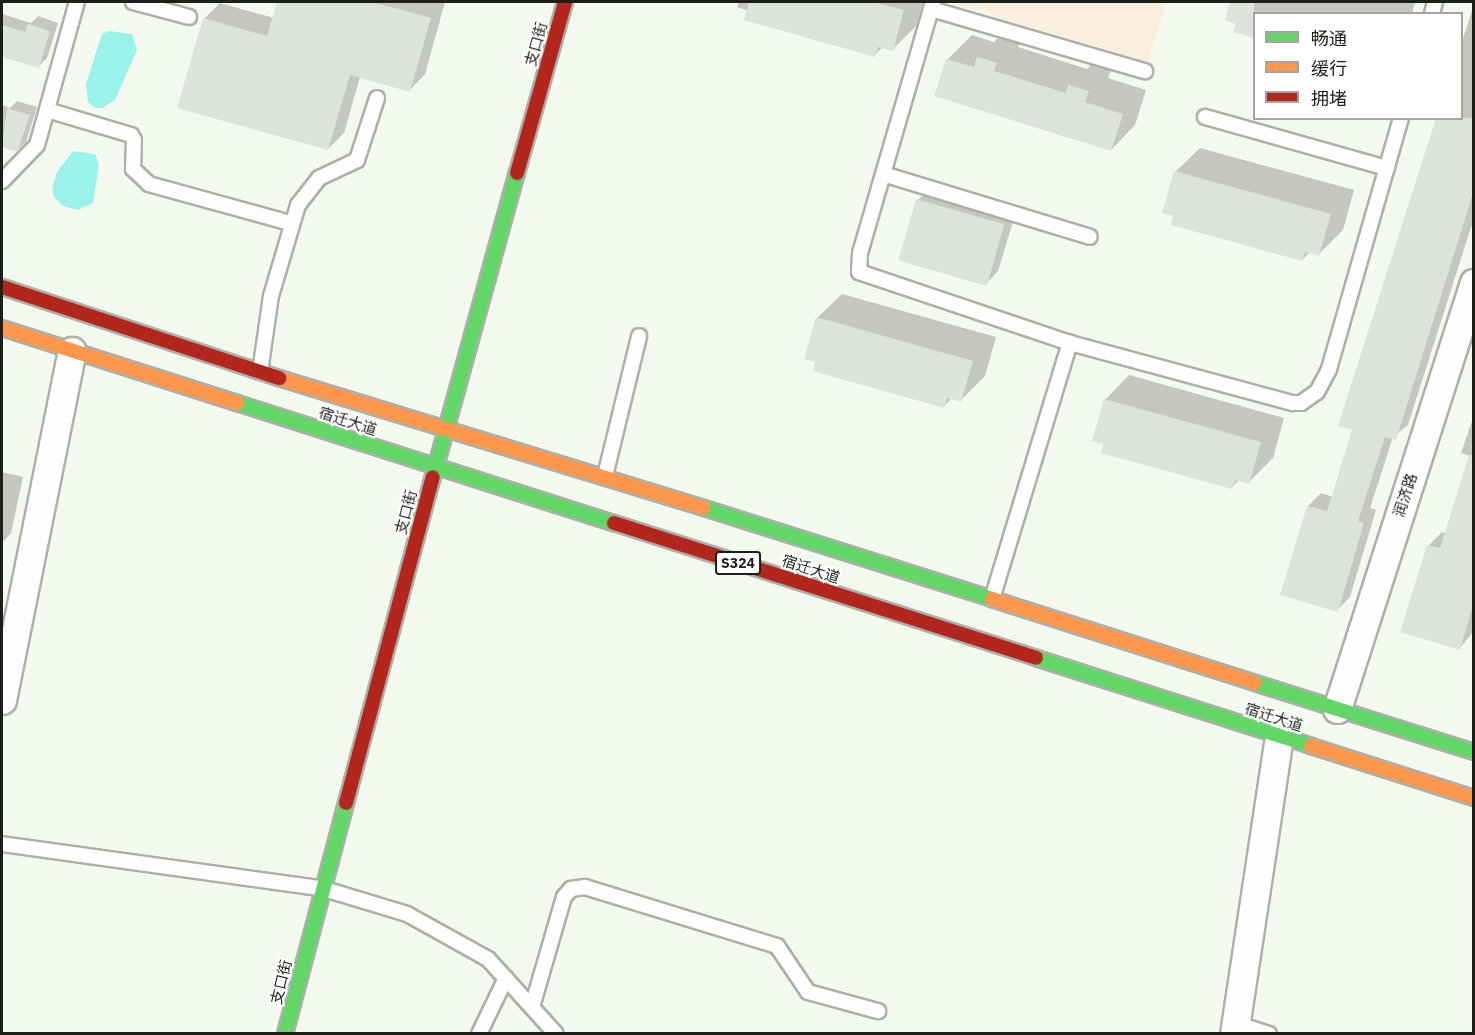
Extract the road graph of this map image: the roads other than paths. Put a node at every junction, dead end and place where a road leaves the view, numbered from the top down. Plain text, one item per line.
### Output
1 (77, 2) edge
2 (133, 2) edge
3 (565, 2) edge
4 (932, 5) edge
5 (189, 17) dead end
6 (1145, 71) dead end
7 (377, 98) dead end
8 (47, 110) junction
9 (1205, 117) dead end
10 (1400, 120) edge
11 (1387, 168) junction
12 (883, 174) junction
13 (2, 181) edge
14 (291, 224) junction
15 (1090, 237) dead end
16 (1473, 282) edge
17 (2, 287) edge
18 (2, 328) edge
19 (639, 336) dead end
20 (1070, 343) junction
21 (72, 351) junction
22 (260, 372) junction
23 (446, 428) junction
24 (436, 466) junction
25 (605, 476) junction
26 (992, 599) junction
27 (2, 700) edge
28 (1337, 709) junction
29 (1279, 736) junction
30 (1473, 752) edge
31 (1473, 798) edge
32 (2, 844) edge
33 (321, 888) junction
34 (506, 978) junction
35 (532, 1007) junction
36 (878, 1011) dead end
37 (1234, 1028) edge
38 (285, 1034) edge
39 (479, 1034) edge
40 (556, 1034) edge
41 (1269, 1034) edge

1 - 8 lane
2 - 5 lane
3 - 23 main road, 支口街
4 - 6 lane
4 - 12 lane
7 - 14 lane
8 - 13 lane
8 - 14 lane
9 - 11 lane
10 - 11 lane
11 - 20 lane
12 - 15 lane
12 - 20 lane
14 - 22 lane
16 - 28 street, 润济路
17 - 22 main road, 宿迁大道
18 - 21 main road, 宿迁大道 / S324
19 - 25 lane
20 - 26 lane
21 - 24 main road, 宿迁大道 / S324
21 - 27 street
22 - 23 main road, 宿迁大道
23 - 24 main road, 支口街
23 - 25 main road, 宿迁大道
24 - 29 main road, 宿迁大道 / S324
24 - 33 main road, 支口街
25 - 26 main road, 宿迁大道
26 - 28 main road, 宿迁大道
28 - 30 main road, 宿迁大道
29 - 31 main road, 宿迁大道 / S324
29 - 37 street
32 - 33 lane
33 - 34 lane
33 - 38 main road, 支口街
34 - 35 lane
34 - 39 lane
35 - 36 lane
35 - 40 lane
37 - 41 lane

